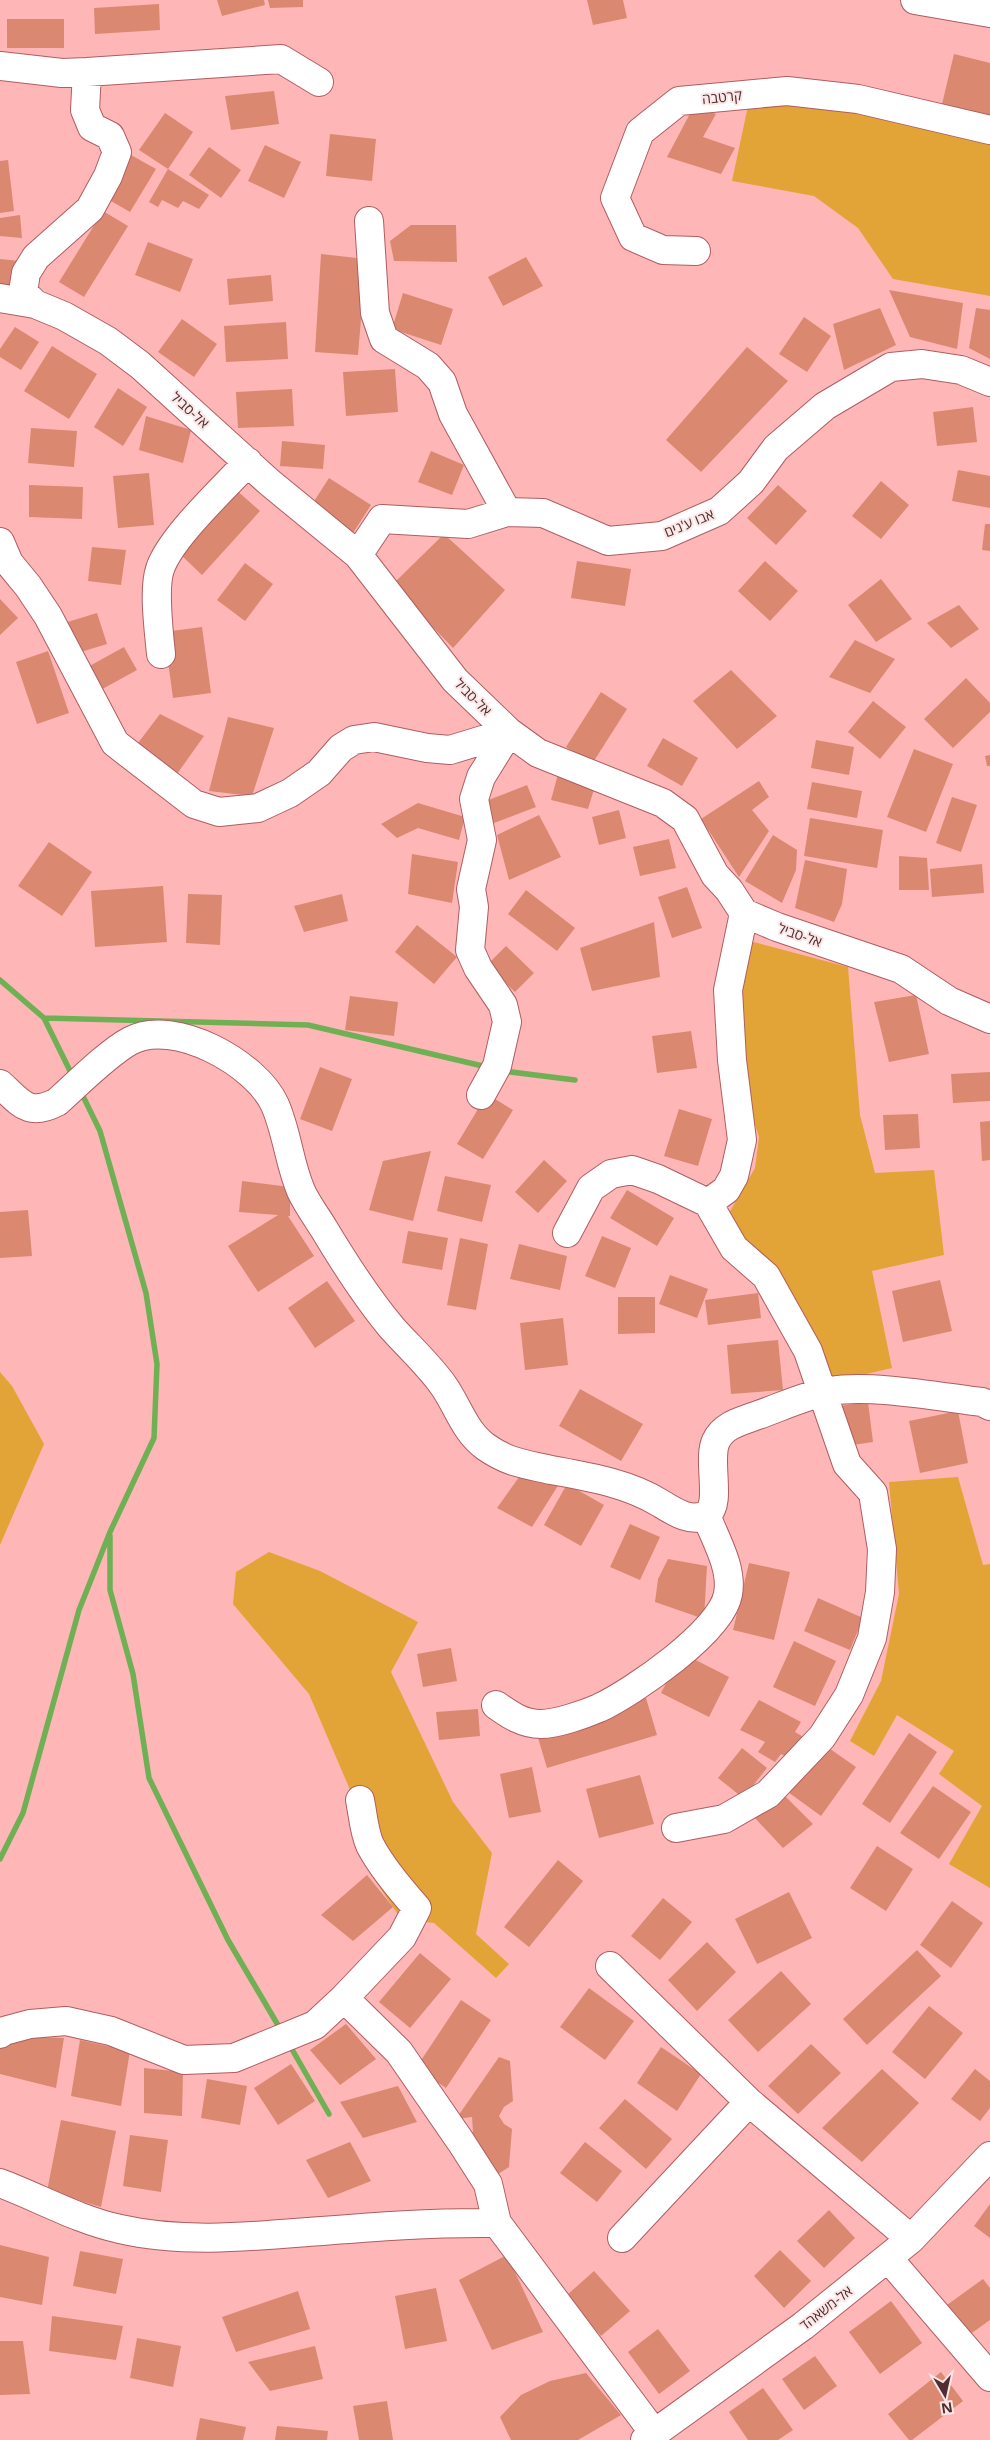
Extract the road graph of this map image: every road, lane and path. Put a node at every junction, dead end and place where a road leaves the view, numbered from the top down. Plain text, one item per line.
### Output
1 (915, 0) edge
2 (990, 13) edge
3 (0, 66) edge
4 (87, 72) junction
5 (319, 82) dead end
6 (990, 130) edge
7 (369, 221) dead end
8 (696, 251) dead end
9 (0, 298) edge
10 (36, 304) junction
11 (990, 382) edge
12 (248, 462) junction
13 (506, 512) junction
14 (0, 542) edge
15 (358, 555) junction
16 (161, 654) dead end
17 (509, 732) junction
18 (744, 913) junction
19 (990, 1019) edge
20 (0, 1084) edge
21 (481, 1095) dead end
22 (708, 1203) junction
23 (567, 1233) dead end
24 (822, 1393) junction
25 (990, 1406) edge
26 (706, 1515) junction
27 (496, 1705) dead end
28 (360, 1800) dead end
29 (676, 1828) dead end
30 (610, 1966) dead end
31 (344, 1998) junction
32 (0, 2034) edge
33 (749, 2102) junction
34 (990, 2156) edge
35 (0, 2183) edge
36 (497, 2222) junction
37 (622, 2238) dead end
38 (911, 2239) junction
39 (888, 2258) junction
40 (990, 2377) edge
41 (650, 2437) edge

1 - 2 street
3 - 4 street
4 - 5 street
4 - 10 street
6 - 8 street, קרטבה
7 - 13 street
9 - 10 street, אל-סביל
10 - 12 street, אל-סביל
11 - 13 street, אבו ע'נים
12 - 15 street, אל-סביל
12 - 16 street
13 - 15 street, אבו ע'נים
14 - 17 street
15 - 17 street, אל-סביל
17 - 18 street, אל-סביל
17 - 21 street
18 - 19 street, אל-סביל
18 - 22 street
20 - 26 street
22 - 23 street
22 - 24 street
24 - 25 street
24 - 26 street
24 - 29 street
26 - 27 street
28 - 31 street
30 - 33 street
31 - 32 street
31 - 36 street
33 - 37 street
33 - 38 street
34 - 38 street, אל-משאהד
35 - 36 street
36 - 41 street
38 - 39 street, אל-משאהד
39 - 40 street
39 - 41 street, אל-משאהד

